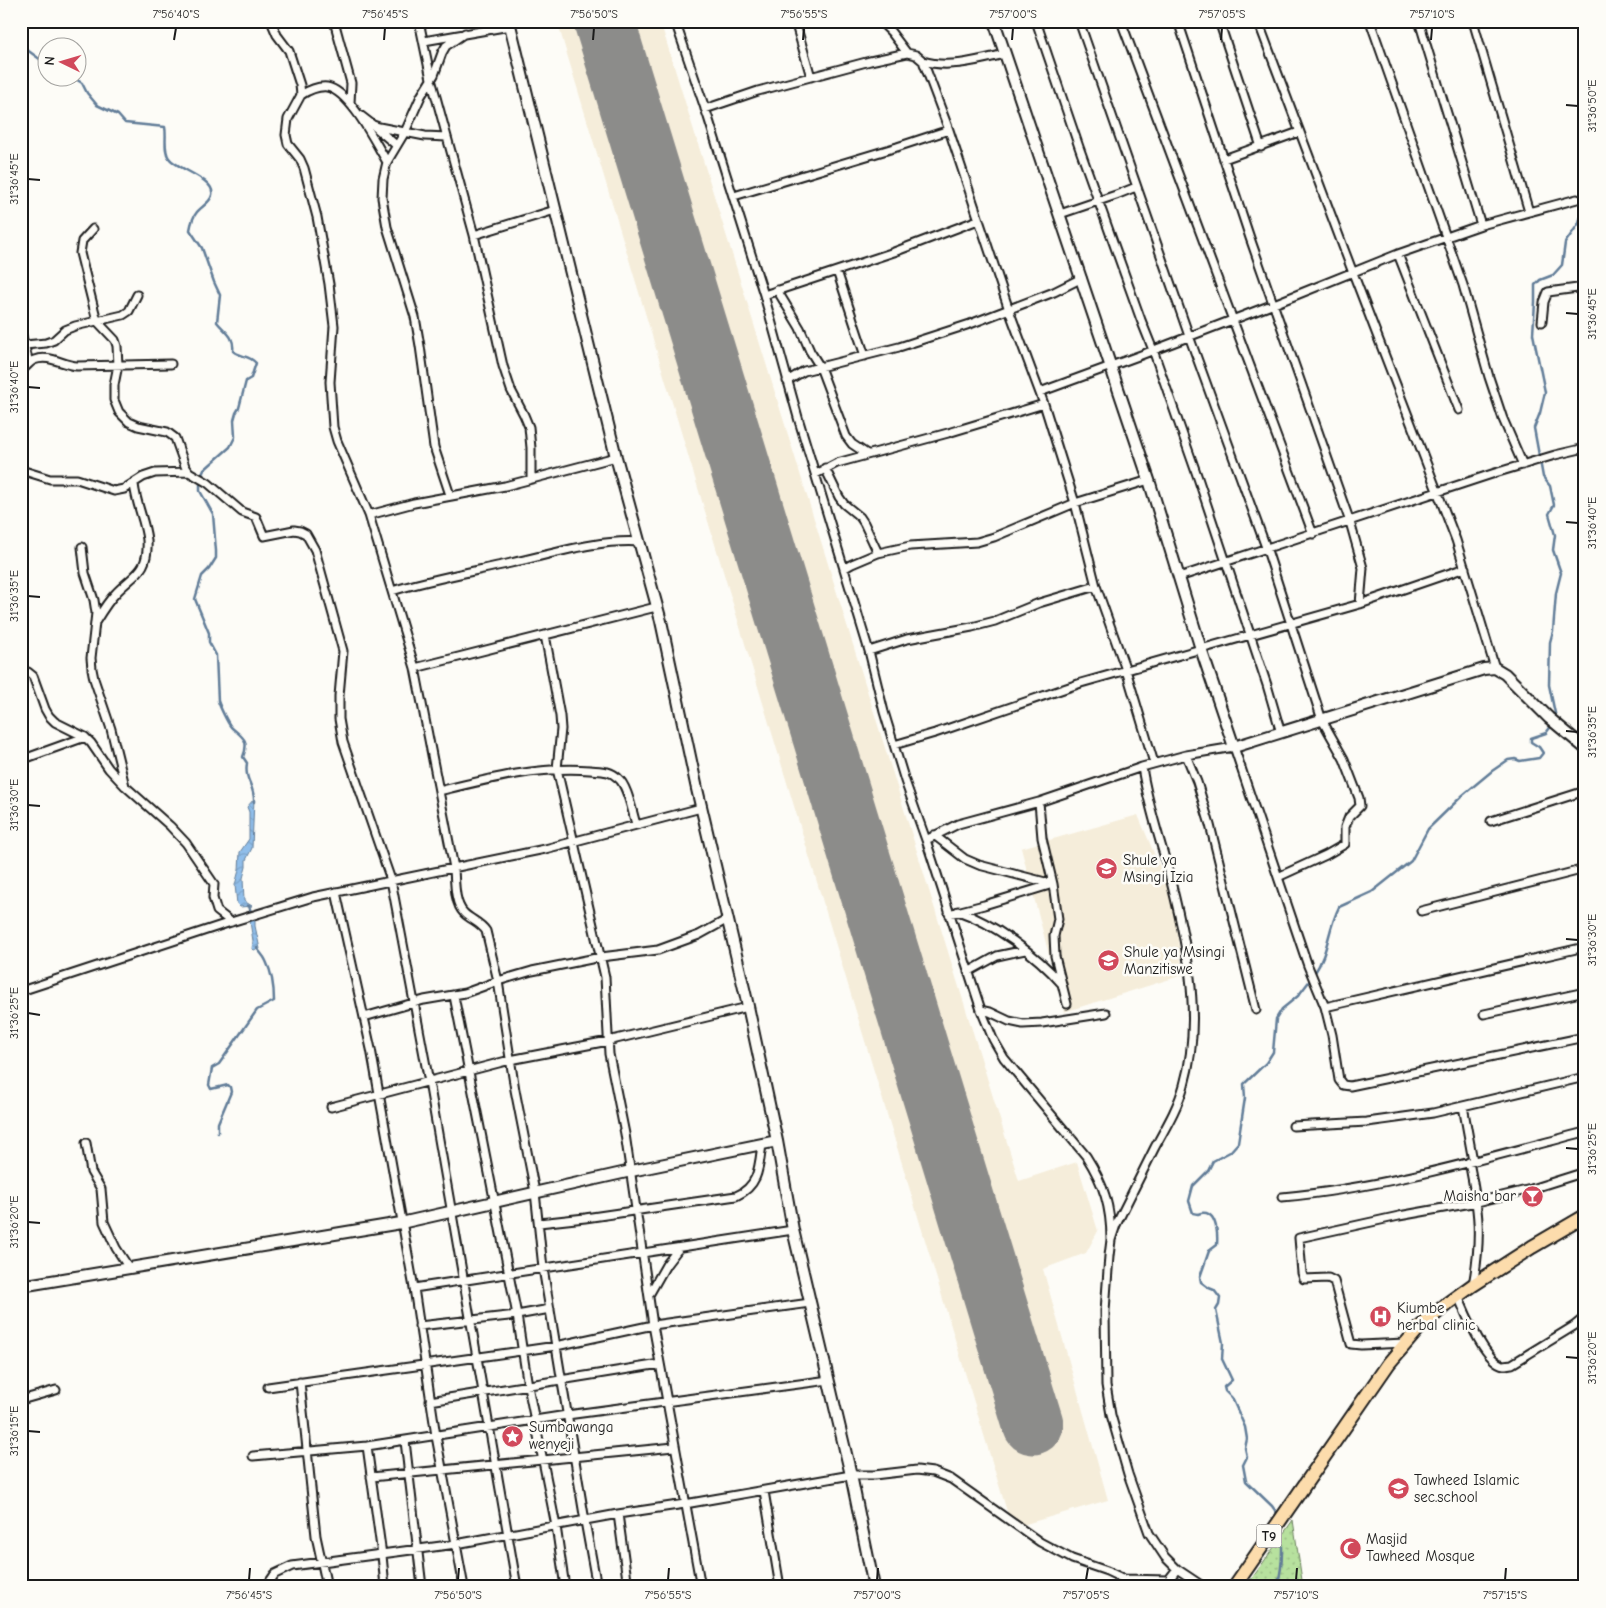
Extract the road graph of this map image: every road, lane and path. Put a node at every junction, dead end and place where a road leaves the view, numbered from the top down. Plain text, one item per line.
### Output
1 (271, 21) edge
2 (334, 21) edge
3 (419, 21) edge
4 (675, 21) edge
5 (795, 21) edge
6 (880, 21) edge
7 (994, 21) edge
8 (1036, 21) edge
9 (1080, 21) edge
10 (1121, 21) edge
11 (1178, 21) edge
12 (1219, 21) edge
13 (1258, 21) edge
14 (1370, 21) edge
15 (1419, 21) edge
16 (1473, 21) edge
17 (510, 24) edge
18 (465, 33) junction
19 (424, 41) junction
20 (907, 53) junction
21 (1005, 54) junction
22 (923, 61) junction
23 (811, 77) junction
24 (431, 79) junction
25 (301, 95) junction
26 (352, 106) junction
27 (705, 109) junction
28 (373, 125) junction
29 (949, 130) junction
30 (404, 132) junction
31 (1300, 132) junction
32 (447, 137) junction
33 (396, 145) junction
34 (1261, 147) junction
35 (1224, 159) junction
36 (386, 162) junction
37 (1136, 187) junction
38 (734, 196) junction
39 (1577, 198) dead end
40 (1098, 201) junction
41 (555, 210) junction
42 (1529, 212) junction
43 (1060, 214) junction
44 (978, 220) junction
45 (1481, 225) junction
46 (93, 229) dead end
47 (474, 236) junction
48 (1445, 238) junction
49 (1398, 254) junction
50 (837, 271) junction
51 (1353, 273) junction
52 (1082, 278) junction
53 (1585, 287) edge
54 (776, 290) junction
55 (138, 295) dead end
56 (764, 295) junction
57 (1274, 304) junction
58 (1010, 310) junction
59 (1234, 319) junction
60 (97, 322) junction
61 (1542, 322) dead end
62 (21, 332) edge
63 (1189, 336) junction
64 (25, 345) junction
65 (1153, 350) junction
66 (865, 356) junction
67 (29, 363) junction
68 (118, 364) junction
69 (171, 364) dead end
70 (1110, 366) junction
71 (820, 367) junction
72 (21, 370) edge
73 (787, 381) junction
74 (1040, 392) junction
75 (1044, 404) junction
76 (1459, 410) dead end
77 (1585, 448) edge
78 (867, 454) junction
79 (616, 457) junction
80 (1523, 465) junction
81 (825, 468) junction
82 (21, 470) edge
83 (189, 472) junction
84 (816, 474) junction
85 (531, 480) junction
86 (1149, 480) junction
87 (134, 484) junction
88 (1438, 493) junction
89 (450, 496) junction
90 (1075, 503) junction
91 (369, 515) junction
92 (1350, 522) junction
93 (1314, 534) junction
94 (640, 542) junction
95 (82, 547) dead end
96 (1267, 550) junction
97 (878, 553) junction
98 (1227, 563) junction
99 (845, 568) junction
100 (1465, 568) junction
101 (1180, 577) junction
102 (1096, 586) junction
103 (392, 592) junction
104 (1360, 604) junction
105 (656, 607) junction
106 (95, 621) junction
107 (1292, 624) junction
108 (545, 635) junction
109 (1251, 635) junction
110 (1201, 649) junction
111 (870, 651) junction
112 (415, 668) junction
113 (1495, 668) junction
114 (1126, 670) junction
115 (21, 672) edge
116 (1322, 720) junction
117 (1281, 733) junction
118 (85, 737) junction
119 (894, 745) junction
120 (1234, 747) junction
121 (1585, 748) edge
122 (1186, 755) junction
123 (21, 760) edge
124 (1154, 763) junction
125 (1142, 767) junction
126 (557, 769) junction
127 (125, 786) junction
128 (439, 791) junction
129 (1585, 791) edge
130 (1039, 802) junction
131 (701, 808) junction
132 (1491, 821) dead end
133 (636, 824) junction
134 (934, 835) junction
135 (926, 840) junction
136 (572, 841) junction
137 (454, 868) junction
138 (1585, 869) edge
139 (1278, 877) junction
140 (391, 880) junction
141 (1053, 884) junction
142 (336, 892) junction
143 (958, 911) junction
144 (1421, 911) dead end
145 (949, 914) junction
146 (728, 919) junction
147 (231, 922) junction
148 (1585, 947) edge
149 (1025, 950) junction
150 (600, 957) junction
151 (968, 972) junction
152 (498, 981) junction
153 (1062, 986) junction
154 (21, 990) edge
155 (1585, 992) edge
156 (454, 996) junction
157 (414, 1004) junction
158 (1067, 1004) dead end
159 (748, 1007) junction
160 (1325, 1007) junction
161 (981, 1010) junction
162 (1256, 1010) dead end
163 (1106, 1013) dead end
164 (1484, 1014) dead end
165 (364, 1017) junction
166 (1585, 1037) edge
167 (608, 1042) junction
168 (510, 1060) junction
169 (468, 1070) junction
170 (1585, 1077) edge
171 (429, 1082) junction
172 (379, 1093) junction
173 (1463, 1106) junction
174 (330, 1107) dead end
175 (1293, 1126) dead end
176 (1585, 1132) edge
177 (776, 1141) junction
178 (86, 1143) dead end
179 (762, 1144) junction
180 (1471, 1162) junction
181 (630, 1171) junction
182 (1585, 1172) edge
183 (535, 1192) junction
184 (1282, 1197) dead end
185 (1477, 1202) junction
186 (495, 1203) junction
187 (451, 1211) junction
188 (636, 1211) junction
189 (1585, 1216) edge
190 (401, 1223) junction
191 (539, 1223) junction
192 (793, 1230) junction
193 (1111, 1240) junction
194 (679, 1248) junction
195 (642, 1254) junction
196 (129, 1268) junction
197 (543, 1268) junction
198 (508, 1274) junction
199 (464, 1281) junction
200 (1473, 1285) junction
201 (21, 1286) edge
202 (414, 1288) junction
203 (648, 1295) junction
204 (1458, 1296) junction
205 (810, 1303) junction
206 (550, 1309) junction
207 (517, 1314) junction
208 (1585, 1317) edge
209 (471, 1319) junction
210 (653, 1325) junction
211 (419, 1326) junction
212 (1405, 1343) junction
213 (556, 1346) junction
214 (523, 1351) junction
215 (477, 1357) junction
216 (660, 1364) junction
217 (425, 1365) junction
218 (829, 1380) junction
219 (562, 1381) junction
220 (300, 1382) junction
221 (528, 1386) junction
222 (268, 1387) dead end
223 (56, 1390) dead end
224 (482, 1393) junction
225 (21, 1400) edge
226 (430, 1401) junction
227 (667, 1401) junction
228 (568, 1415) junction
229 (535, 1421) junction
230 (489, 1428) junction
231 (436, 1436) junction
232 (405, 1441) junction
233 (367, 1446) junction
234 (674, 1447) junction
235 (308, 1452) junction
236 (253, 1456) dead end
237 (575, 1456) junction
238 (544, 1460) junction
239 (495, 1464) junction
240 (442, 1470) junction
241 (410, 1474) junction
242 (851, 1475) junction
243 (371, 1477) junction
244 (764, 1491) junction
245 (685, 1504) junction
246 (618, 1514) junction
247 (585, 1521) junction
248 (556, 1526) junction
249 (508, 1534) junction
250 (456, 1544) junction
251 (419, 1549) junction
252 (382, 1555) junction
253 (321, 1563) junction
254 (1177, 1569) junction
255 (1168, 1580) junction
256 (874, 1585) edge
257 (266, 1587) edge
258 (327, 1587) edge
259 (385, 1587) edge
260 (422, 1587) edge
261 (464, 1587) edge
262 (517, 1587) edge
263 (565, 1587) edge
264 (597, 1587) edge
265 (628, 1587) edge
266 (700, 1587) edge
267 (780, 1587) edge
268 (860, 1587) edge
269 (1163, 1587) edge
270 (1204, 1587) edge
271 (1234, 1587) edge

1 - 25 street
2 - 26 street
3 - 19 street
4 - 27 street
5 - 23 street
6 - 20 street
7 - 21 street
8 - 40 street
9 - 37 street
10 - 59 street
11 - 35 street
12 - 34 street
13 - 31 street
14 - 48 street
15 - 45 street
16 - 42 street
17 - 18 street
17 - 41 street
18 - 19 street
18 - 24 street
19 - 24 street
20 - 22 street
20 - 23 street
21 - 22 street
21 - 43 street
22 - 29 street
23 - 27 street
24 - 30 street
24 - 32 street
25 - 26 street
25 - 91 street
26 - 28 street
26 - 36 street
27 - 38 street
28 - 30 street
28 - 33 street
29 - 38 street
29 - 44 street
30 - 32 street
30 - 33 street
31 - 34 street
31 - 51 street
32 - 47 street
33 - 36 street
34 - 35 street
35 - 57 street
36 - 89 street
37 - 40 street
37 - 63 street
38 - 56 street
39 - 42 street
40 - 43 street
40 - 65 street
41 - 47 street
41 - 79 street
42 - 45 street
43 - 52 street
44 - 50 street
44 - 58 street
45 - 48 street
46 - 60 street
47 - 85 street
48 - 49 street
48 - 80 street
49 - 51 street
49 - 76 street
50 - 54 street
50 - 66 street
51 - 57 street
51 - 88 street
52 - 58 street
52 - 70 street
53 - 61 street
54 - 56 street
54 - 71 street
55 - 60 street
56 - 73 street
57 - 59 street
57 - 92 street
58 - 66 street
58 - 74 street
59 - 63 street
59 - 93 street
60 - 64 street
60 - 68 street
62 - 64 street
63 - 65 street
63 - 96 street
64 - 67 street
65 - 70 street
65 - 98 street
66 - 71 street
67 - 68 street
67 - 72 street
68 - 69 street
68 - 83 street
70 - 74 street
70 - 86 street
71 - 73 street
71 - 78 street
73 - 84 street
74 - 75 street
75 - 78 street
75 - 90 street
77 - 80 street
78 - 81 street
79 - 85 street
79 - 94 street
80 - 88 street
81 - 84 street
81 - 97 street
82 - 87 street
83 - 87 street
83 - 140 street
84 - 99 street
85 - 89 street
86 - 90 street
86 - 101 street
87 - 106 street
88 - 92 street
88 - 100 street
89 - 91 street
90 - 97 street
90 - 102 street
91 - 103 street
92 - 93 street
92 - 104 street
93 - 96 street
94 - 103 street
94 - 105 street
95 - 106 street
96 - 98 street
96 - 107 street
97 - 99 street
98 - 101 street
98 - 109 street
99 - 111 street
100 - 104 street
100 - 113 street
101 - 110 street
102 - 111 street
102 - 114 street
103 - 112 street
104 - 107 street
105 - 108 street
105 - 131 street
106 - 127 street
107 - 109 street
107 - 116 street
108 - 112 street
108 - 126 street
109 - 110 street
109 - 117 street
110 - 114 street
110 - 120 street
111 - 119 street
112 - 128 street
113 - 116 street
113 - 121 street
114 - 119 street
114 - 124 street
115 - 118 street
116 - 117 street
116 - 139 street
117 - 120 street
118 - 123 street
118 - 127 street
119 - 135 street
120 - 122 street
120 - 139 street
122 - 124 street
122 - 162 street
124 - 125 street
125 - 130 street
125 - 193 street
126 - 128 street
126 - 133 street
126 - 136 street
127 - 147 street
128 - 137 street
129 - 132 street
130 - 134 street
130 - 141 street
131 - 133 street
131 - 146 street
133 - 136 street
134 - 135 street
134 - 141 street
135 - 145 street
136 - 137 street
136 - 150 street
137 - 140 street
137 - 152 street
138 - 144 street
139 - 160 street
140 - 142 street
140 - 157 street
141 - 143 street
141 - 153 street
142 - 147 street
142 - 165 street
143 - 145 street
143 - 149 street
145 - 151 street
146 - 150 street
146 - 159 street
147 - 154 street
148 - 160 street
149 - 151 street
149 - 153 street
150 - 152 street
150 - 167 street
151 - 161 street
152 - 156 street
152 - 168 street
153 - 158 street
155 - 164 street
156 - 157 street
156 - 169 street
157 - 165 street
157 - 171 street
159 - 167 street
159 - 177 street
160 - 166 street
161 - 163 street
161 - 193 street
165 - 172 street
167 - 168 street
167 - 181 street
168 - 169 street
168 - 183 street
169 - 171 street
169 - 186 street
170 - 173 street
171 - 172 street
171 - 187 street
172 - 174 street
172 - 190 street
173 - 175 street
173 - 180 street
176 - 180 street
177 - 179 street
177 - 192 street
178 - 196 street
179 - 181 street
179 - 188 street
180 - 184 street
180 - 185 street
181 - 183 street
181 - 188 street
182 - 185 street
183 - 186 street
183 - 191 street
185 - 200 street
185 - 212 street
186 - 187 street
186 - 198 street
187 - 190 street
187 - 199 street
188 - 191 street
188 - 195 street
189 - 200 highway, T9
190 - 196 street
190 - 202 street
191 - 197 street
192 - 194 street
192 - 205 street
193 - 254 street
194 - 195 street
194 - 203 street
195 - 197 street
195 - 203 street
196 - 201 street
197 - 198 street
197 - 206 street
198 - 199 street
198 - 207 street
199 - 202 street
199 - 209 street
200 - 204 highway, T9
202 - 211 street
203 - 210 street
204 - 208 street
204 - 212 highway, T9
205 - 210 street
205 - 218 street
206 - 207 street
206 - 213 street
207 - 209 street
207 - 214 street
209 - 211 street
209 - 215 street
210 - 213 street
210 - 216 street
211 - 217 street
212 - 271 highway, T9
213 - 214 street
213 - 219 street
214 - 215 street
214 - 221 street
215 - 217 street
215 - 224 street
216 - 219 street
216 - 227 street
217 - 220 street
217 - 226 street
218 - 227 street
218 - 242 street
219 - 221 street
219 - 228 street
220 - 222 street
220 - 235 street
221 - 224 street
221 - 229 street
223 - 225 street
224 - 226 street
224 - 230 street
226 - 231 street
227 - 228 street
227 - 234 street
228 - 229 street
228 - 237 street
229 - 230 street
229 - 238 street
230 - 231 street
230 - 239 street
231 - 232 street
231 - 240 street
232 - 233 street
232 - 241 street
233 - 235 street
233 - 243 street
234 - 237 street
234 - 245 street
235 - 236 street
235 - 253 street
237 - 238 street
237 - 247 street
238 - 239 street
238 - 248 street
239 - 240 street
239 - 249 street
240 - 241 street
240 - 250 street
241 - 243 street
241 - 251 street
242 - 244 street
242 - 255 street
242 - 256 street
243 - 252 street
244 - 245 street
244 - 267 street
245 - 246 street
245 - 266 street
246 - 247 street
246 - 265 street
247 - 248 street
247 - 264 street
248 - 249 street
248 - 263 street
249 - 250 street
249 - 262 street
250 - 251 street
250 - 261 street
251 - 252 street
251 - 260 street
252 - 253 street
252 - 259 street
253 - 257 street
253 - 258 street
254 - 255 street
254 - 270 street
255 - 269 street
256 - 268 street

